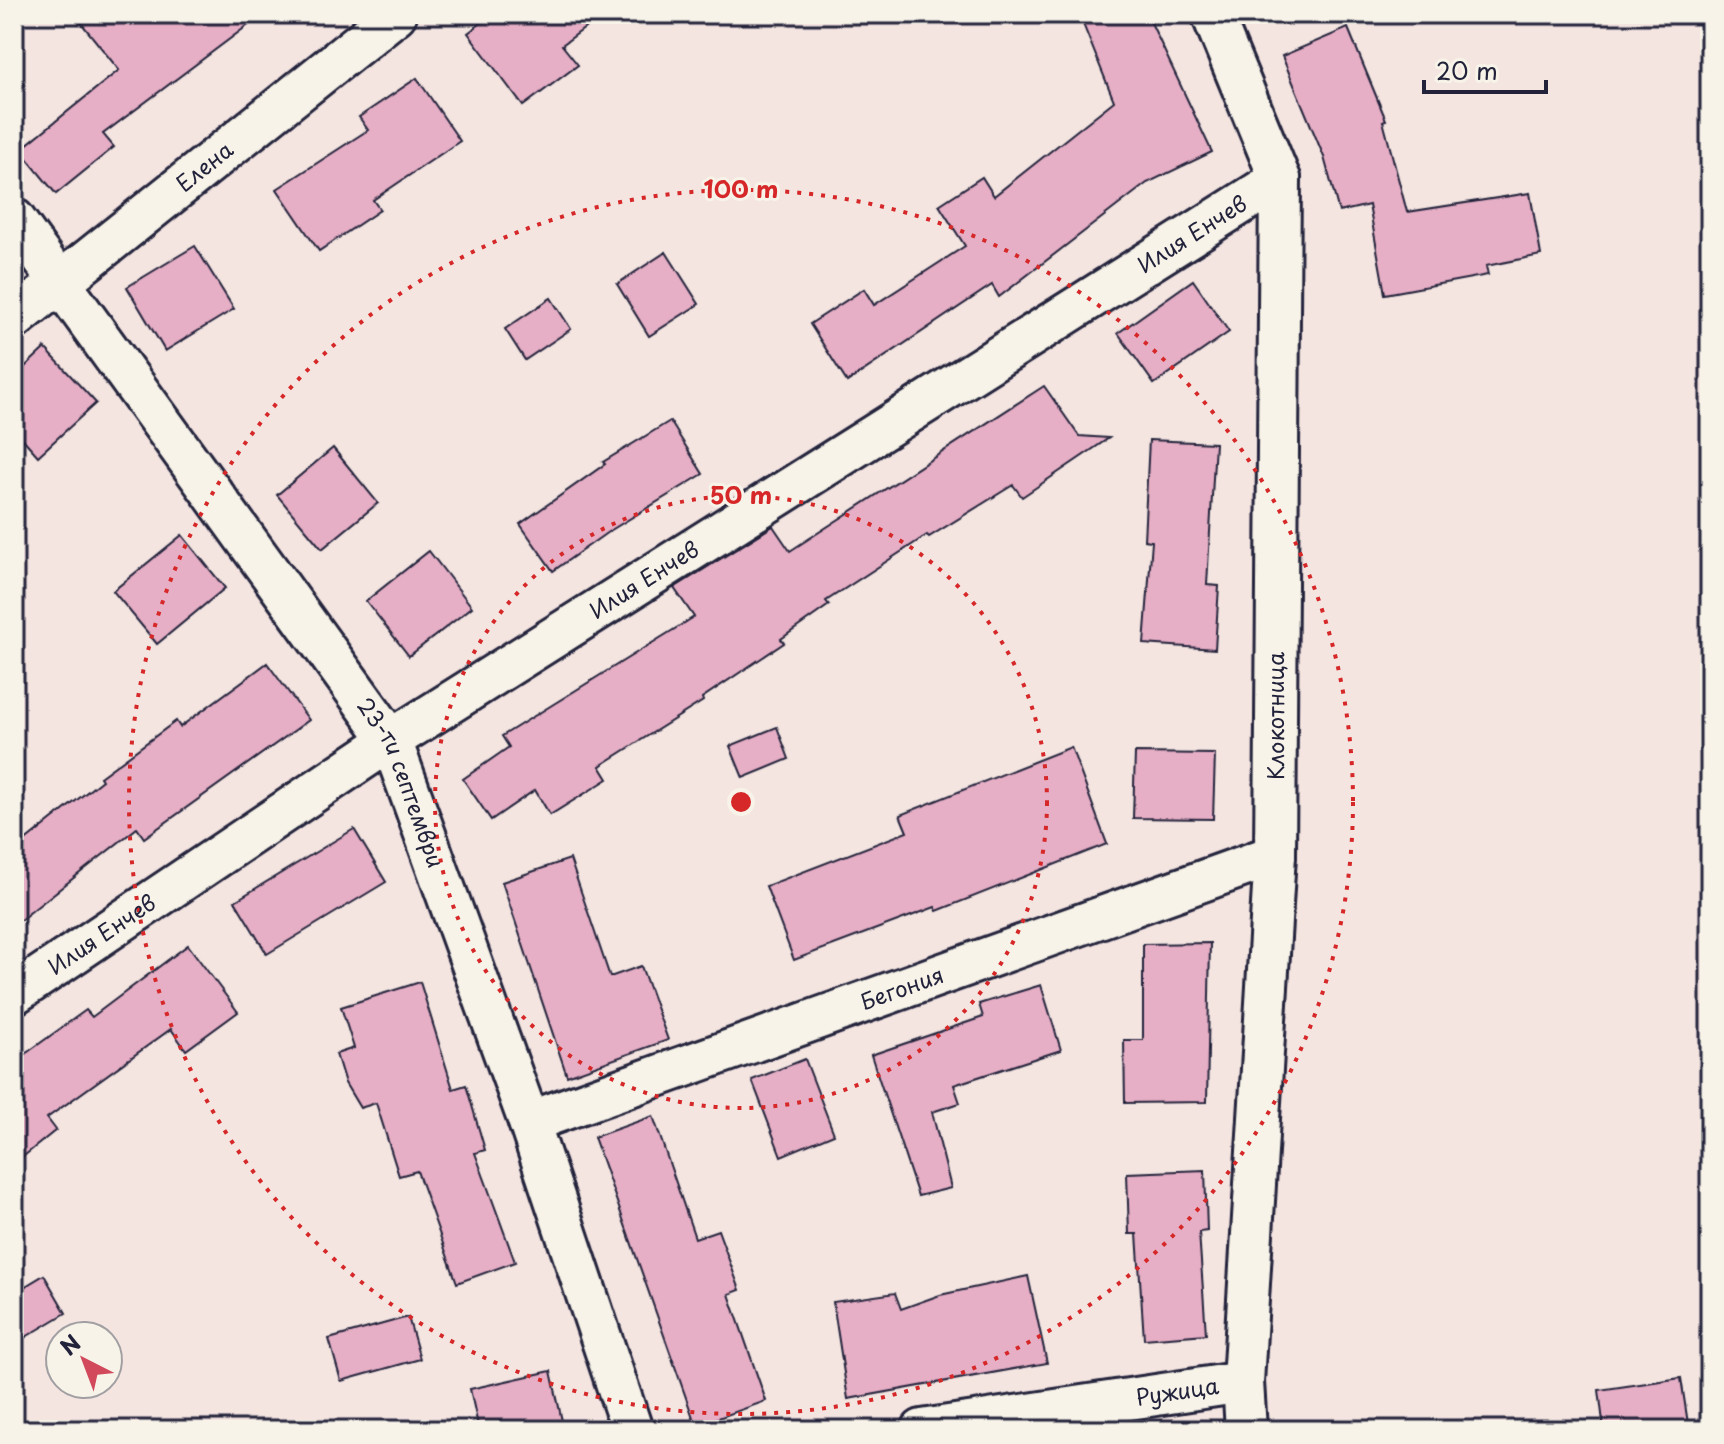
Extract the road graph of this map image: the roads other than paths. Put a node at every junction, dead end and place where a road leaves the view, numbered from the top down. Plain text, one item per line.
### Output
1 (396, 14) edge
2 (1212, 14) edge
3 (1280, 179) junction
4 (14, 219) edge
5 (59, 281) junction
6 (14, 319) edge
7 (391, 740) junction
8 (1275, 855) junction
9 (14, 994) edge
10 (529, 1122) junction
11 (1243, 1382) junction
12 (632, 1430) edge
13 (922, 1430) edge
14 (1246, 1430) edge

1 - 5 street, Елена
2 - 3 street, Клокотница
3 - 7 street, Илия Енчев
3 - 8 street, Клокотница
4 - 5 street, 23-ти септември
5 - 6 street, Елена
5 - 7 street, 23-ти септември
7 - 9 street, Илия Енчев
7 - 10 street, 23-ти септември
8 - 10 street, Бегония
8 - 11 street, Клокотница
10 - 12 street, 23-ти септември
11 - 13 street, Ружица
11 - 14 street, Клокотница

